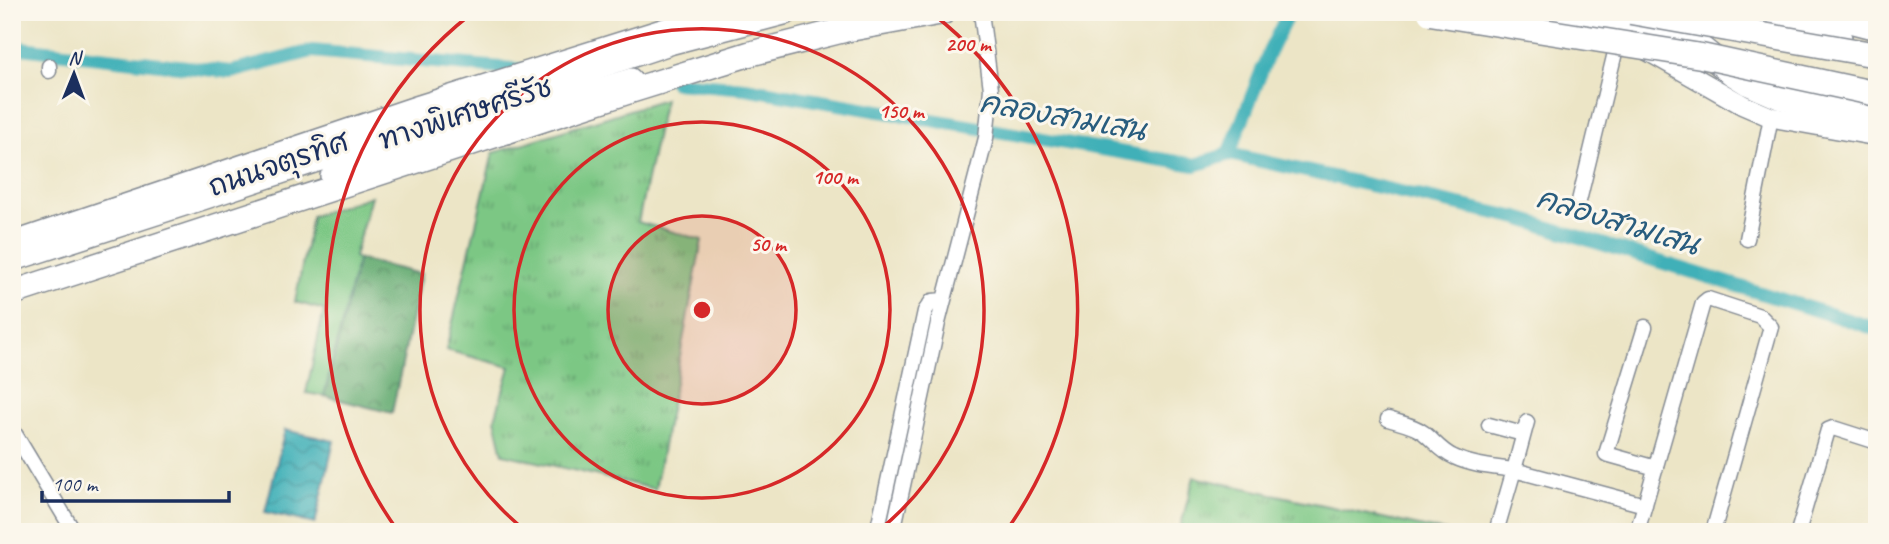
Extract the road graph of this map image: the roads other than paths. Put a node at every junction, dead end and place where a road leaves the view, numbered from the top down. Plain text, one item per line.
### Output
1 (707, 12) edge
2 (732, 12) edge
3 (786, 12) edge
4 (886, 12) edge
5 (943, 12) edge
6 (981, 12) edge
7 (1420, 12) edge
8 (1536, 12) edge
9 (1631, 12) edge
10 (1656, 12) edge
11 (1728, 12) edge
12 (1810, 12) edge
13 (1839, 16) edge
14 (687, 21) junction
15 (1596, 21) junction
16 (1877, 29) edge
17 (1620, 34) junction
18 (1690, 40) junction
19 (1877, 48) edge
20 (1877, 55) edge
21 (1877, 94) edge
22 (1776, 107) junction
23 (1877, 120) edge
24 (1877, 136) edge
25 (1579, 201) dead end
26 (1747, 239) dead end
27 (12, 242) edge
28 (12, 259) edge
29 (12, 282) edge
30 (12, 293) edge
31 (944, 299) junction
32 (1645, 327) dead end
33 (906, 394) junction
34 (922, 397) junction
35 (1388, 419) dead end
36 (1489, 425) dead end
37 (12, 429) edge
38 (1877, 442) edge
39 (1656, 468) junction
40 (1514, 470) junction
41 (1645, 505) junction
42 (74, 532) edge
43 (877, 532) edge
44 (893, 532) edge
45 (1496, 532) edge
46 (1637, 532) edge
47 (1713, 532) edge
48 (1798, 532) edge

1 - 14 main road, ถนนจตุรทิศ
2 - 14 main road
3 - 28 highway, ทางพิเศษศรีรัช
4 - 29 main road, ถนนจตุรทิศ
5 - 30 highway, ทางพิเศษศรีรัช
6 - 31 street
7 - 21 highway, bridge
8 - 15 main road
9 - 20 highway, bridge
10 - 18 highway
11 - 19 main road
12 - 13 main road
13 - 16 main road
14 - 27 main road, ถนนจตุรทิศ
15 - 17 main road
15 - 18 highway
17 - 22 main road
17 - 25 street
18 - 22 highway
22 - 23 highway
22 - 24 main road
22 - 26 street
31 - 33 street
31 - 34 street
32 - 39 street
33 - 34 street
33 - 43 street
34 - 44 street
35 - 40 street
36 - 40 street
37 - 42 street
38 - 48 street
39 - 41 street
39 - 47 street
40 - 41 street
40 - 45 street
41 - 46 street

